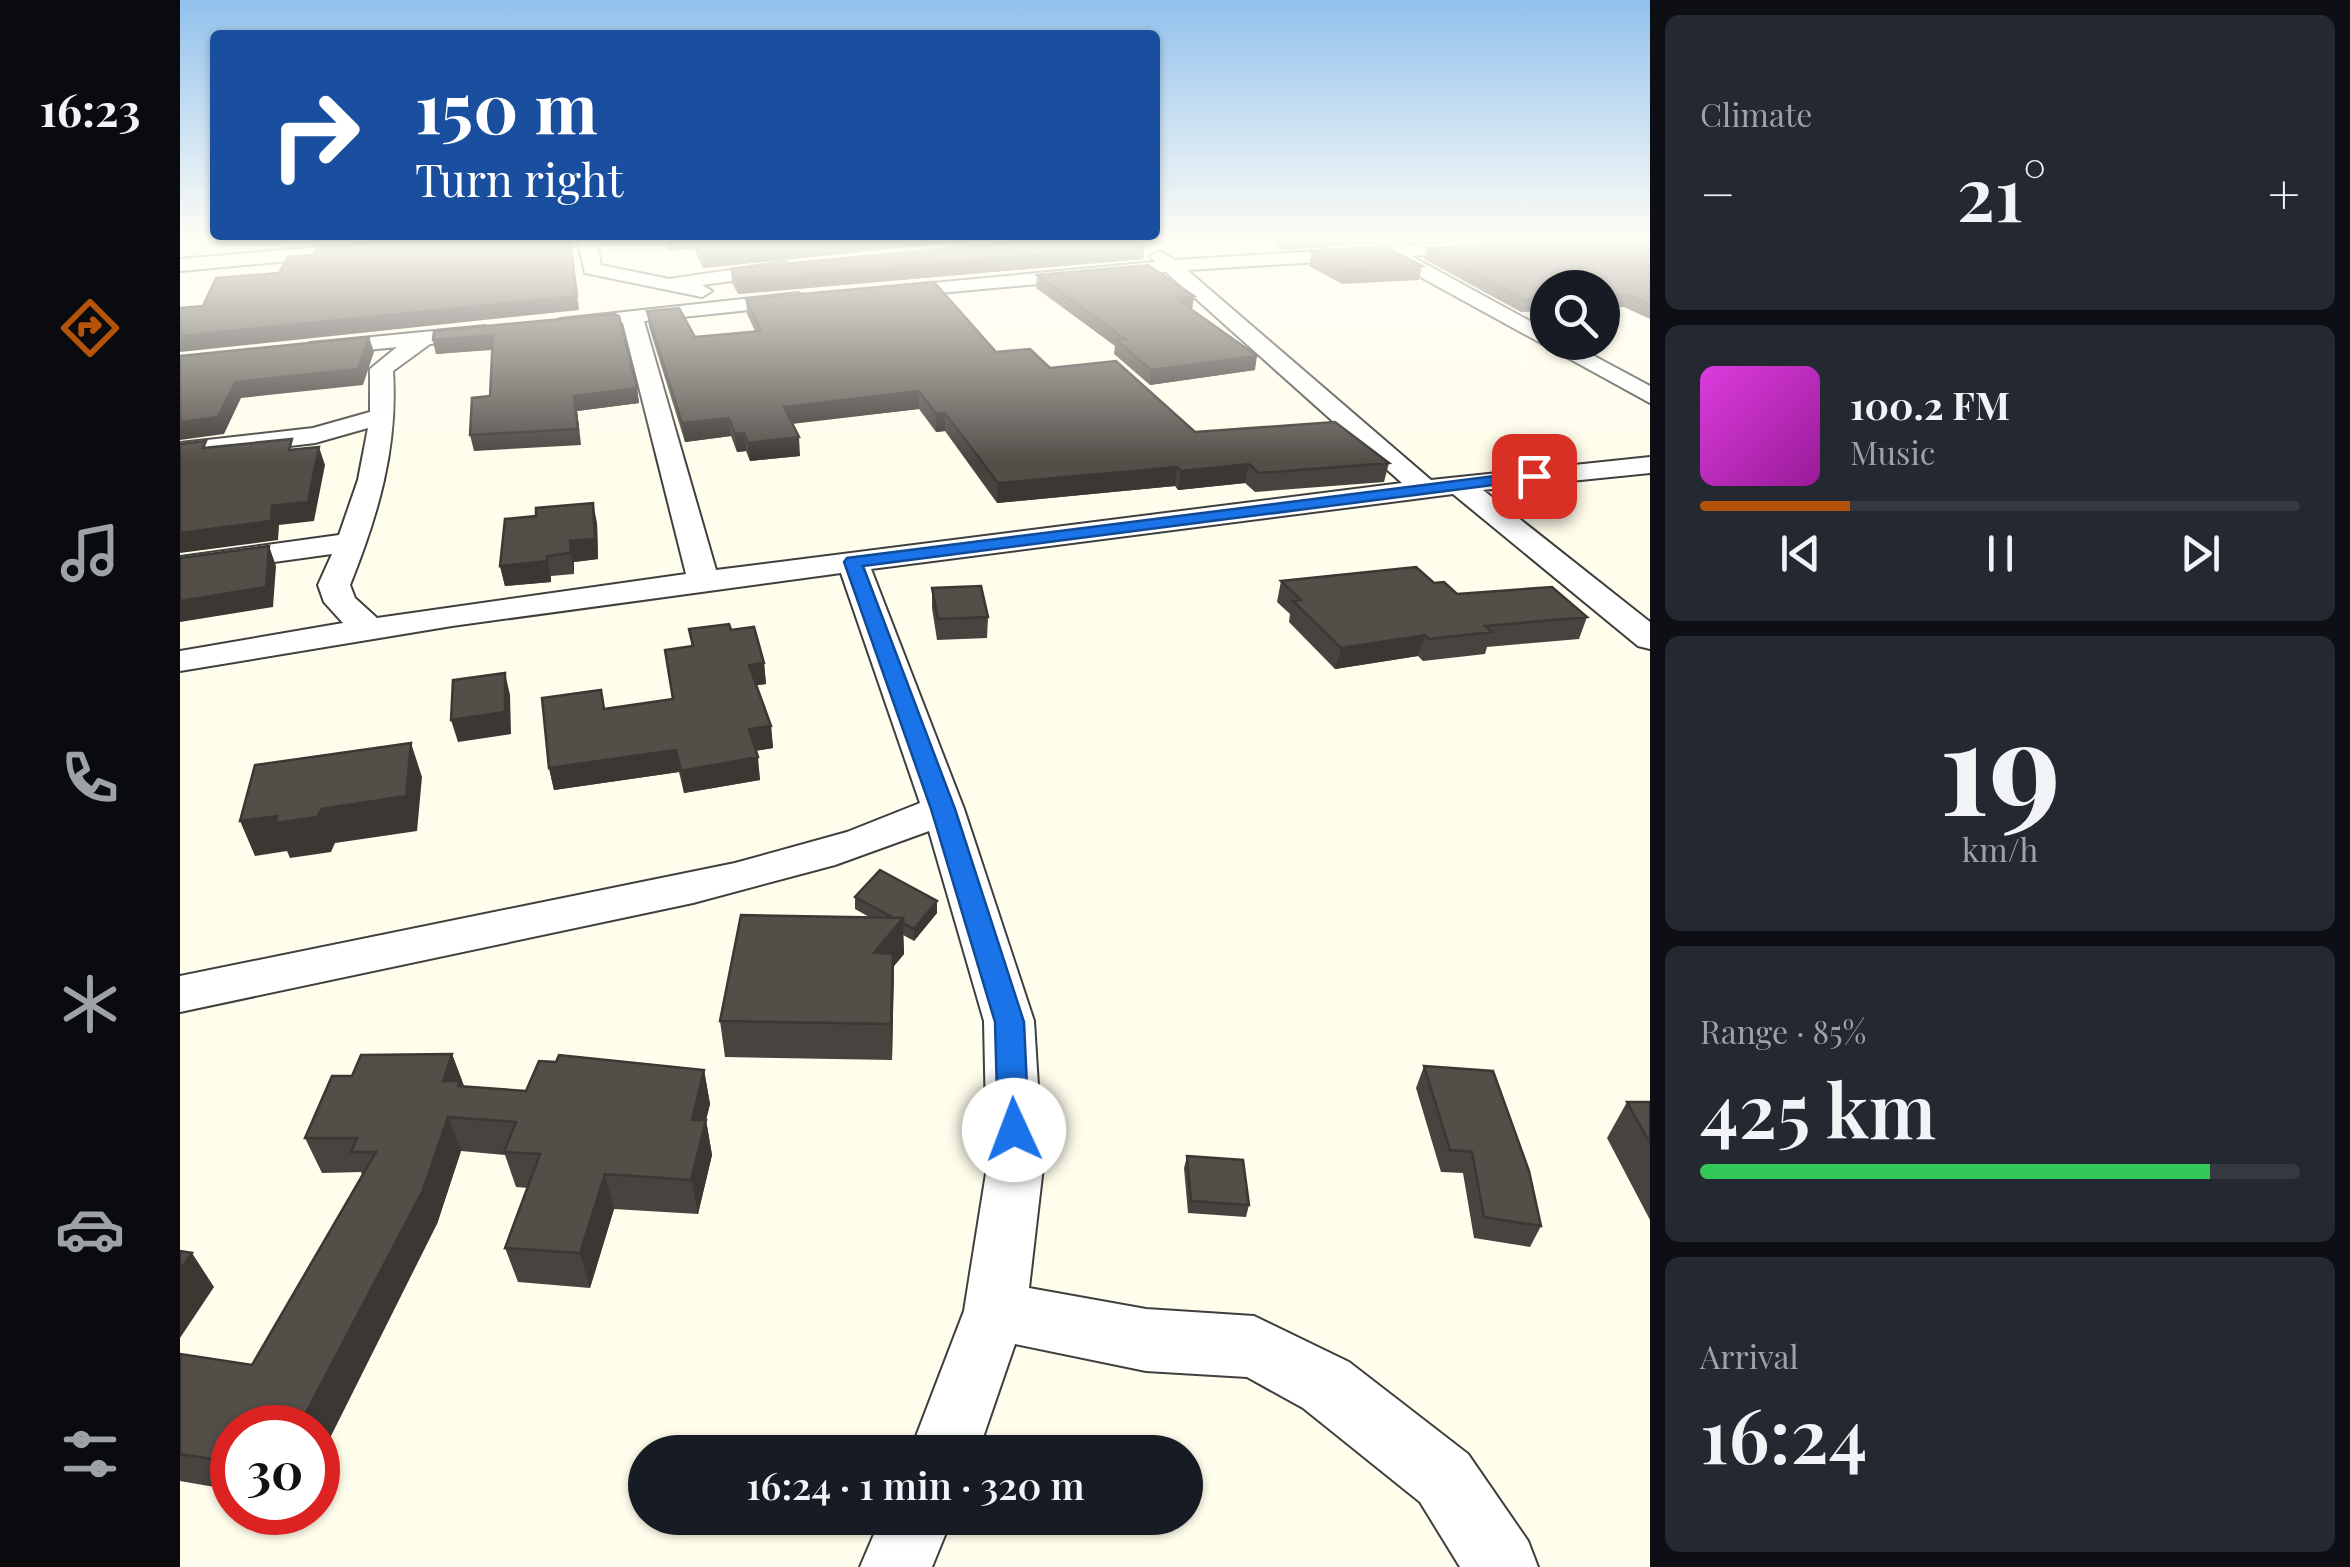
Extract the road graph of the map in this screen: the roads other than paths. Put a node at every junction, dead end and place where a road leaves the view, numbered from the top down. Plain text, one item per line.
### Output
1 (626, 314) edge
2 (652, 314) edge
3 (1227, 314) edge
4 (1500, 314) edge
5 (628, 317) junction
6 (552, 325) edge
7 (515, 329) edge
8 (1530, 330) edge
9 (424, 338) junction
10 (293, 351) edge
11 (1584, 360) edge
12 (1650, 396) edge
13 (382, 416) junction
14 (180, 451) edge
15 (1650, 465) edge
16 (1457, 483) junction
17 (1423, 487) junction
18 (352, 542) junction
19 (853, 562) junction
20 (180, 566) edge
21 (703, 580) junction
22 (367, 627) junction
23 (1650, 639) edge
24 (180, 661) edge
25 (943, 809) junction
26 (180, 994) edge
27 (995, 1311) junction
28 (950, 1435) edge
29 (910, 1535) edge
30 (896, 1567) edge
31 (1502, 1567) edge

1 - 5 street
2 - 5 street
3 - 17 street
4 - 8 street
5 - 6 street
5 - 21 street
7 - 9 street
9 - 10 street
9 - 13 street
11 - 12 street
13 - 14 street
13 - 18 street
15 - 16 street
16 - 17 street
16 - 23 street
17 - 19 street
18 - 20 street
18 - 22 street
19 - 21 street
19 - 25 street
21 - 22 street
22 - 24 street
25 - 26 street
25 - 27 street
27 - 28 street
27 - 31 street
29 - 30 street

